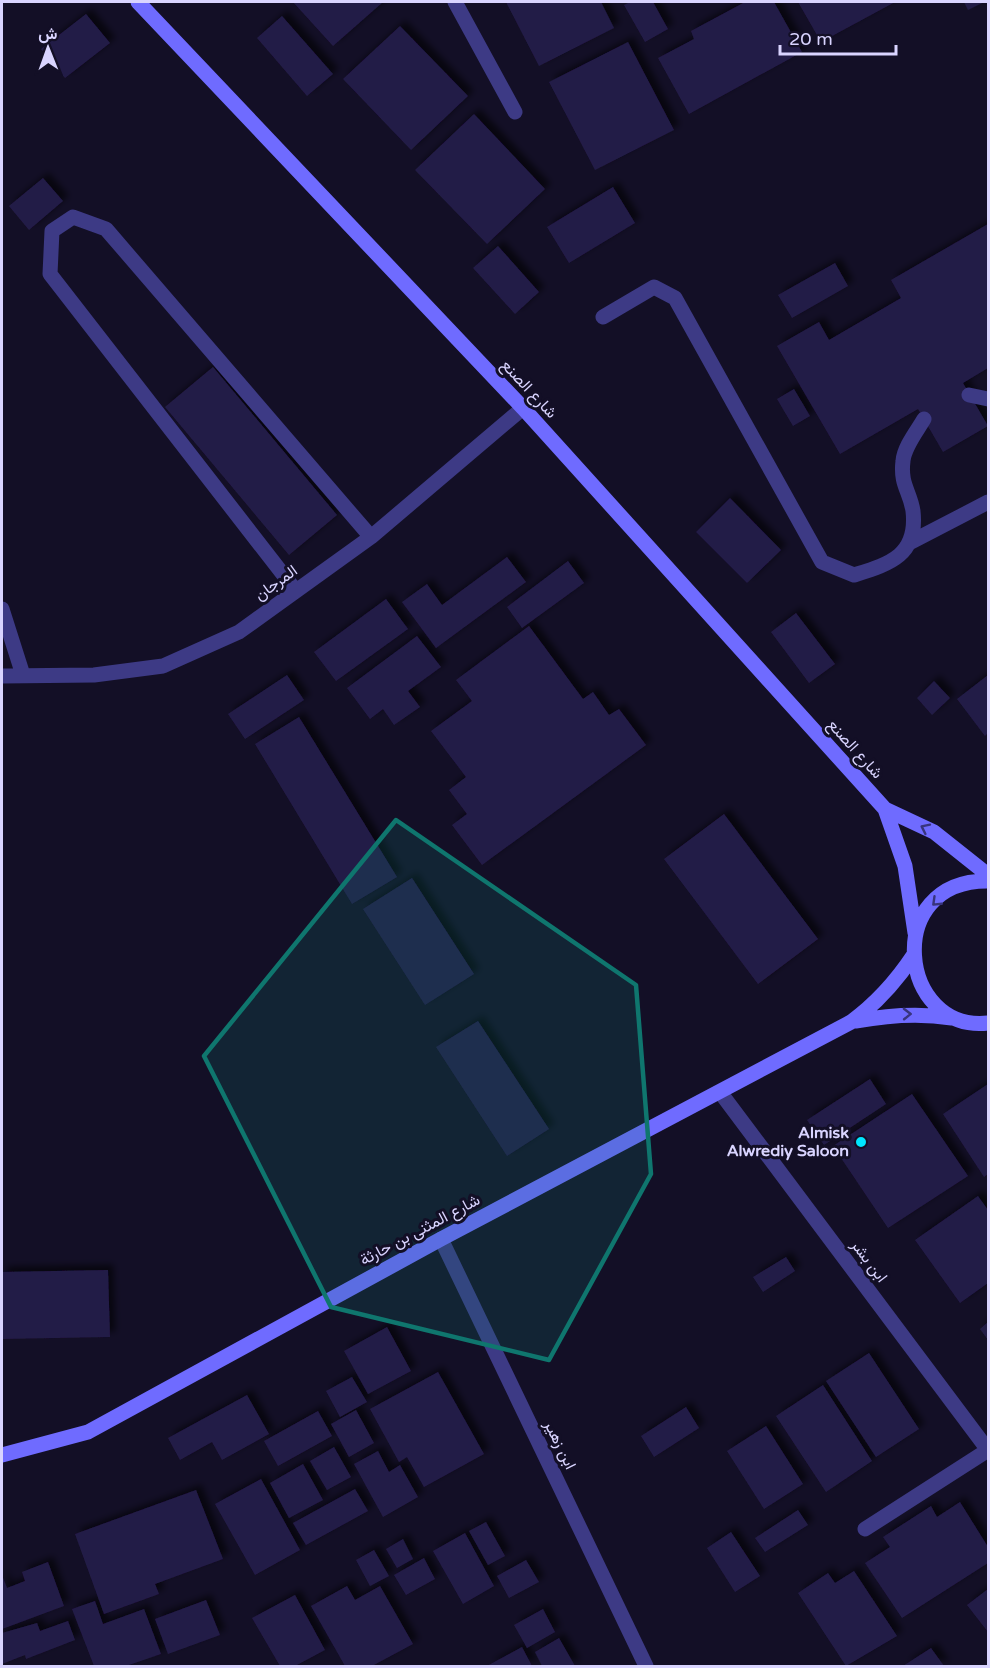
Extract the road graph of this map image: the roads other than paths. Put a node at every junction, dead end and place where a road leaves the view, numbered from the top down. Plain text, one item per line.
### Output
1 (138, 2) edge
2 (455, 2) edge
3 (515, 112) dead end
4 (603, 317) dead end
5 (969, 395) dead end
6 (988, 399) edge
7 (523, 408) junction
8 (924, 419) dead end
9 (988, 502) edge
10 (371, 537) junction
11 (909, 543) junction
12 (296, 591) junction
13 (2, 609) edge
14 (23, 675) junction
15 (2, 676) edge
16 (885, 809) junction
17 (988, 875) edge
18 (988, 881) edge
19 (915, 933) junction
20 (913, 956) junction
21 (964, 1021) junction
22 (851, 1022) junction
23 (987, 1023) edge
24 (720, 1092) junction
25 (441, 1239) junction
26 (988, 1450) edge
27 (2, 1455) edge
28 (865, 1529) dead end
29 (646, 1666) edge

1 - 7 street, شارع الصنع
2 - 3 street
4 - 11 street
5 - 6 street
7 - 10 street, المرجان
7 - 16 street, شارع الصنع
8 - 11 street
9 - 11 street
10 - 12 street, المرجان
10 - 12 street
12 - 14 street, المرجان
13 - 14 street
14 - 15 street, المرجان
17 -> 16 street, شارع الصنع
16 - 19 street, شارع الصنع
18 -> 19 street
19 - 20 street
20 - 21 street
20 - 22 street, شارع المثنى بن حارثة
22 -> 21 street, شارع المثنى بن حارثة
21 - 23 street, شارع المثنى بن حارثة
22 - 24 street, شارع المثنى بن حارثة
24 - 25 street, شارع المثنى بن حارثة
24 - 26 street, ابن بشر
25 - 27 street, شارع المثنى بن حارثة
25 - 29 street, ابن زهير
26 - 28 street

